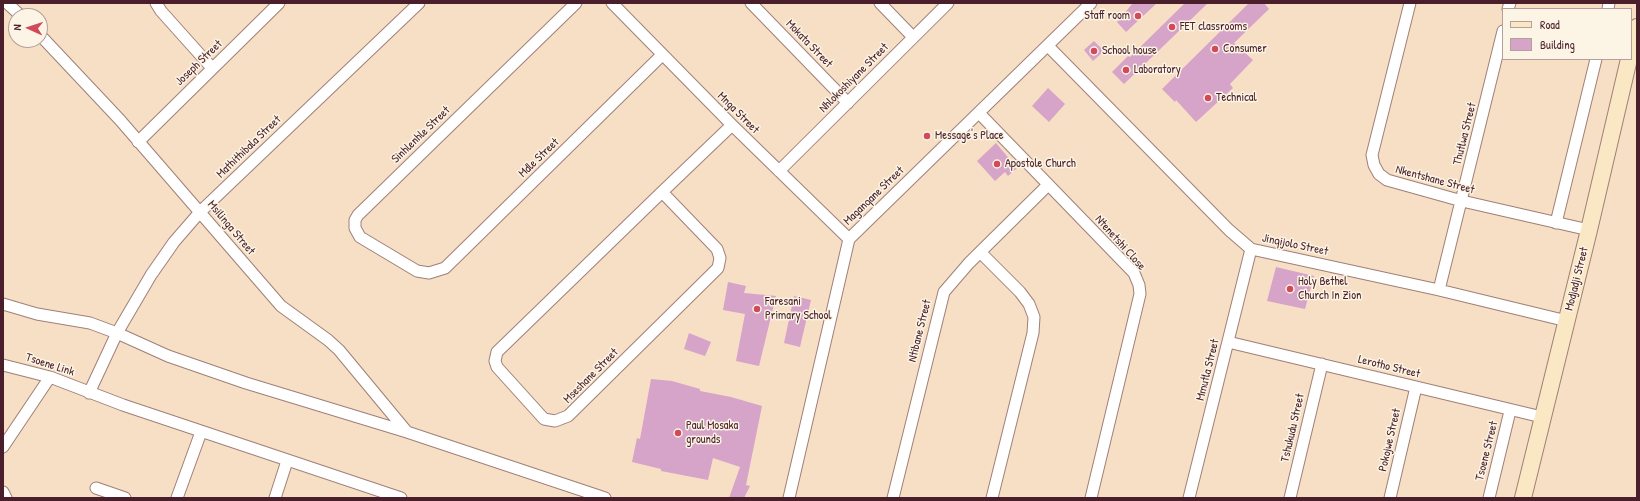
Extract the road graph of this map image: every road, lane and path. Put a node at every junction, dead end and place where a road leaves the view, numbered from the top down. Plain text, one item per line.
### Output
1 (156, 3) edge
2 (279, 3) edge
3 (419, 3) edge
4 (576, 3) edge
5 (612, 3) edge
6 (751, 3) edge
7 (880, 3) edge
8 (948, 3) edge
9 (1091, 3) edge
10 (1410, 3) edge
11 (1637, 27) edge
12 (1502, 35) edge
13 (913, 37) junction
14 (48, 44) edge
15 (1048, 46) junction
16 (1632, 48) edge
17 (662, 55) junction
18 (1596, 60) edge
19 (1629, 60) edge
20 (212, 68) junction
21 (848, 103) junction
22 (979, 113) junction
23 (732, 125) junction
24 (138, 142) junction
25 (779, 171) junction
26 (1048, 185) junction
27 (662, 192) junction
28 (1462, 201) junction
29 (200, 212) junction
30 (1556, 223) junction
31 (1590, 230) junction
32 (849, 240) junction
33 (1251, 249) junction
34 (980, 252) junction
35 (429, 273) joint
36 (1439, 290) junction
37 (3, 304) edge
38 (1567, 321) junction
39 (117, 333) junction
40 (1228, 342) junction
41 (1322, 364) junction
42 (3, 366) edge
43 (50, 376) junction
44 (1416, 388) junction
45 (89, 393) junction
46 (1510, 411) junction
47 (1542, 417) junction
48 (201, 432) junction
49 (407, 432) junction
50 (3, 447) edge
51 (288, 461) junction
52 (96, 488) dead end
53 (3, 492) edge
54 (6, 498) edge
55 (125, 498) edge
56 (177, 498) edge
57 (275, 498) edge
58 (401, 498) edge
59 (605, 498) edge
60 (788, 498) edge
61 (893, 498) edge
62 (992, 498) edge
63 (1091, 498) edge
64 (1189, 498) edge
65 (1290, 498) edge
66 (1390, 498) edge
67 (1489, 498) edge
68 (1523, 498) edge

1 - 20 street
2 - 20 street, Joseph Street
3 - 29 street, Mathithibala Street
4 - 35 street, Sinhlenhle Street
5 - 17 street, Mnga Street
6 - 21 street, Mokata Street
7 - 13 street
8 - 13 street, Nhlokoshiyane Street
9 - 15 street, Maganqane Street
10 - 28 street, Nkentshane Street
11 - 16 street
12 - 28 street, Thutlwa Street
13 - 21 street, Nhlokoshiyane Street
14 - 24 street, Msilinga Street
15 - 22 street, Maganqane Street
15 - 33 street, Jinqijolo Street
17 - 23 street, Mnga Street
17 - 35 street, Mdle Street
18 - 30 street
19 - 31 street, Modjadji Street
20 - 24 street, Joseph Street
21 - 25 street, Nhlokoshiyane Street
22 - 26 street, Ntenetshi Close
22 - 32 street, Maganqane Street
23 - 25 street, Mnga Street
23 - 27 street, Mseshane Street
24 - 29 street, Msilinga Street
25 - 32 street, Mnga Street
26 - 34 street, Ntibane Street
26 - 63 street, Ntenetshi Close
27 - 27 street, Mseshane Street
28 - 30 street, Nkentshane Street
28 - 36 street, Thutlwa Street
29 - 39 street, Mathithibala Street
29 - 49 street, Msilinga Street
30 - 31 street, Nkentshane Street
31 - 38 street, Modjadji Street
32 - 60 street, Maganqane Street
33 - 36 street, Jinqijolo Street
33 - 40 street, Mmutla Street
34 - 61 street, Ntibane Street
34 - 62 street
36 - 38 street, Jinqijolo Street
37 - 39 street
38 - 47 street, Modjadji Street
39 - 45 street, Mathithibala Street
39 - 49 street
40 - 41 street, Lerotho Street
40 - 64 street, Mmutla Street
41 - 44 street, Lerotho Street
41 - 65 street, Tshukudu Street
42 - 43 street, Tsoene Link
43 - 45 street, Tsoene Link
43 - 50 street
44 - 46 street, Lerotho Street
44 - 66 street, Pokojwe Street
45 - 48 street, Tsoene Link
46 - 47 street, Lerotho Street
46 - 67 street, Tsoene Street
47 - 68 street, Modjadji Street
48 - 51 street, Tsoene Link
48 - 56 street
49 - 59 street
51 - 57 street
51 - 58 street, Tsoene Link
52 - 55 street
53 - 54 street

